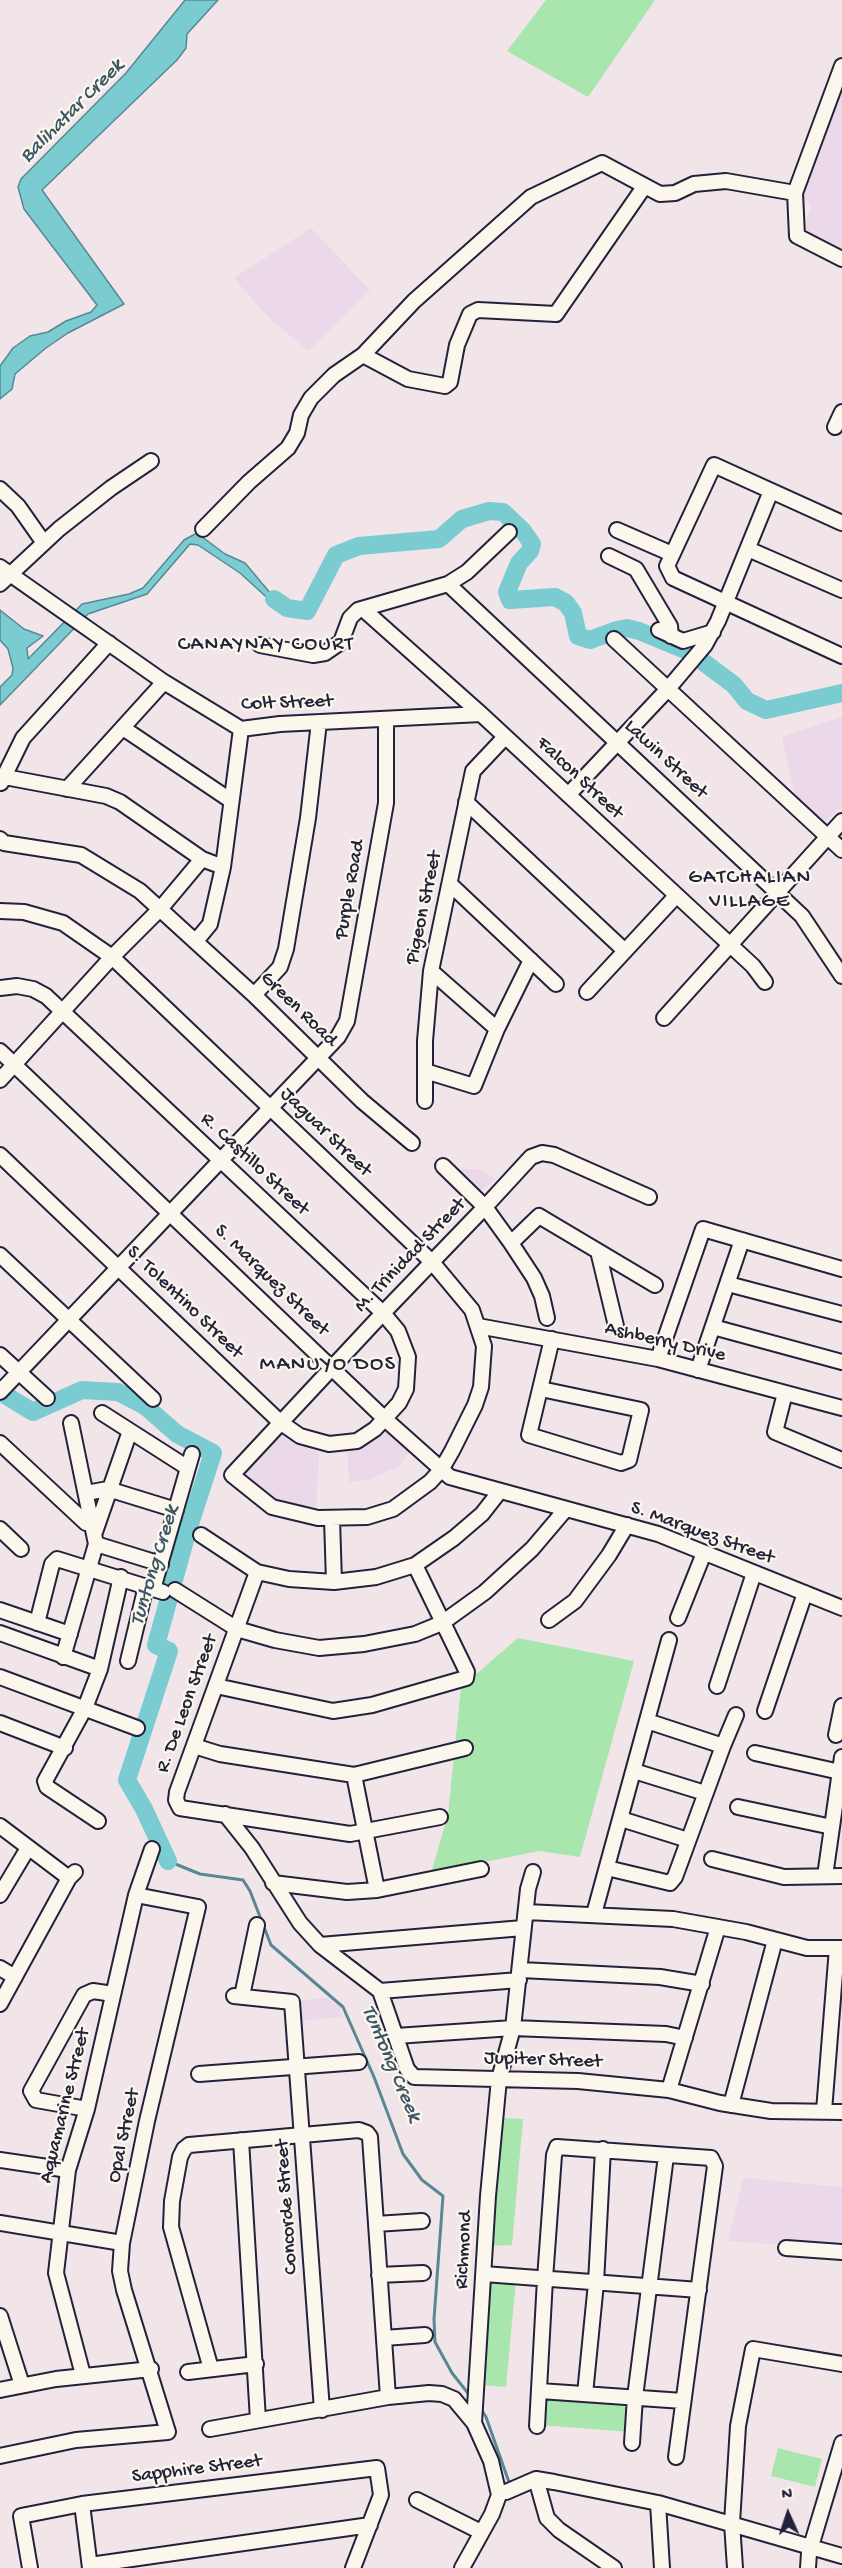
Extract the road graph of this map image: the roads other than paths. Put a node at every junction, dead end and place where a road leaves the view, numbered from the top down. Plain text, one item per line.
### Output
1 (842, 66) edge
2 (644, 187) junction
3 (795, 193) junction
4 (842, 259) edge
5 (363, 355) junction
6 (842, 412) edge
7 (835, 427) dead end
8 (151, 461) dead end
9 (0, 489) edge
10 (771, 491) junction
11 (842, 523) edge
12 (203, 530) dead end
13 (616, 530) dead end
14 (509, 532) dead end
15 (44, 543) junction
16 (747, 549) junction
17 (672, 554) junction
18 (609, 556) dead end
19 (3, 576) edge
20 (448, 584) junction
21 (842, 590) edge
22 (726, 602) junction
23 (363, 609) junction
24 (713, 632) junction
25 (614, 639) dead end
26 (109, 643) junction
27 (260, 645) dead end
28 (842, 656) edge
29 (164, 682) junction
30 (668, 690) junction
31 (481, 714) junction
32 (386, 718) junction
33 (318, 722) junction
34 (123, 728) junction
35 (241, 729) junction
36 (505, 737) junction
37 (618, 742) junction
38 (2, 781) edge
39 (67, 789) junction
40 (568, 795) junction
41 (230, 800) junction
42 (466, 802) junction
43 (842, 822) edge
44 (828, 837) junction
45 (0, 839) edge
46 (842, 850) edge
47 (202, 859) junction
48 (223, 867) junction
49 (450, 884) junction
50 (778, 893) junction
51 (676, 896) junction
52 (159, 907) junction
53 (0, 911) edge
54 (196, 941) junction
55 (730, 946) junction
56 (625, 951) junction
57 (112, 957) junction
58 (531, 960) junction
59 (431, 971) junction
60 (842, 976) edge
61 (765, 982) dead end
62 (556, 984) dead end
63 (0, 988) edge
64 (587, 993) dead end
65 (254, 995) junction
66 (64, 1012) junction
67 (664, 1018) dead end
68 (497, 1029) junction
69 (0, 1051) edge
70 (319, 1057) junction
71 (14, 1065) junction
72 (425, 1071) junction
73 (0, 1080) edge
74 (424, 1101) dead end
75 (270, 1108) junction
76 (412, 1143) dead end
77 (0, 1155) edge
78 (221, 1160) junction
79 (442, 1166) dead end
80 (649, 1197) dead end
81 (485, 1207) junction
82 (172, 1213) junction
83 (742, 1240) junction
84 (511, 1243) junction
85 (598, 1251) junction
86 (0, 1255) edge
87 (432, 1262) junction
88 (119, 1268) junction
89 (842, 1269) edge
90 (728, 1284) junction
91 (655, 1285) dead end
92 (383, 1313) junction
93 (842, 1314) edge
94 (548, 1318) dead end
95 (68, 1320) junction
96 (478, 1326) junction
97 (616, 1326) dead end
98 (713, 1327) junction
99 (552, 1339) junction
100 (0, 1356) edge
101 (658, 1359) junction
102 (842, 1362) edge
103 (333, 1367) junction
104 (699, 1370) junction
105 (18, 1373) junction
106 (541, 1389) junction
107 (2, 1390) edge
108 (785, 1393) junction
109 (47, 1398) dead end
110 (153, 1400) dead end
111 (842, 1408) edge
112 (102, 1413) dead end
113 (386, 1419) junction
114 (280, 1422) junction
115 (71, 1423) dead end
116 (130, 1431) junction
117 (0, 1443) edge
118 (842, 1460) edge
119 (441, 1470) junction
120 (232, 1475) joint
121 (108, 1489) junction
122 (500, 1491) junction
123 (86, 1493) junction
124 (566, 1509) junction
125 (176, 1510) junction
126 (332, 1519) junction
127 (627, 1525) junction
128 (0, 1529) edge
129 (92, 1534) junction
130 (201, 1535) dead end
131 (21, 1549) dead end
132 (704, 1553) junction
133 (161, 1564) junction
134 (415, 1566) junction
135 (87, 1567) junction
136 (257, 1572) junction
137 (754, 1574) junction
138 (121, 1577) junction
139 (334, 1582) junction
140 (159, 1589) junction
141 (805, 1593) junction
142 (842, 1608) edge
143 (0, 1610) edge
144 (678, 1618) dead end
145 (549, 1620) dead end
146 (37, 1623) junction
147 (442, 1623) junction
148 (237, 1629) junction
149 (0, 1633) edge
150 (70, 1634) junction
151 (669, 1640) dead end
152 (63, 1657) junction
153 (128, 1661) dead end
154 (100, 1670) junction
155 (0, 1677) edge
156 (216, 1686) junction
157 (717, 1686) dead end
158 (842, 1706) edge
159 (85, 1708) junction
160 (765, 1711) dead end
161 (736, 1715) dead end
162 (647, 1721) junction
163 (0, 1724) edge
164 (137, 1728) dead end
165 (836, 1736) dead end
166 (194, 1746) junction
167 (723, 1746) junction
168 (65, 1748) junction
169 (465, 1749) dead end
170 (755, 1753) dead end
171 (842, 1756) edge
172 (634, 1771) junction
173 (840, 1772) junction
174 (354, 1775) junction
175 (705, 1793) junction
176 (738, 1806) dead end
177 (225, 1814) junction
178 (441, 1817) dead end
179 (621, 1819) junction
180 (98, 1821) dead end
181 (0, 1826) edge
182 (832, 1827) junction
183 (367, 1832) junction
184 (688, 1840) junction
185 (27, 1848) junction
186 (152, 1849) dead end
187 (712, 1859) dead end
188 (607, 1868) junction
189 (481, 1869) dead end
190 (533, 1872) dead end
191 (825, 1876) junction
192 (842, 1876) edge
193 (273, 1883) junction
194 (376, 1890) junction
195 (0, 1895) edge
196 (136, 1895) junction
197 (526, 1912) junction
198 (594, 1914) junction
199 (256, 1925) dead end
200 (718, 1927) junction
201 (523, 1929) junction
202 (775, 1940) junction
203 (320, 1945) junction
204 (840, 1948) edge
205 (0, 1968) edge
206 (520, 1975) junction
207 (15, 1977) junction
208 (702, 1984) junction
209 (380, 1991) junction
210 (113, 1994) junction
211 (0, 2004) edge
212 (513, 2028) junction
213 (396, 2036) junction
214 (685, 2038) junction
215 (359, 2062) dead end
216 (298, 2067) junction
217 (199, 2074) dead end
218 (499, 2079) junction
219 (669, 2090) junction
220 (731, 2105) junction
221 (87, 2109) junction
222 (824, 2111) junction
223 (842, 2112) edge
224 (303, 2135) junction
225 (241, 2140) junction
226 (603, 2149) junction
227 (666, 2156) junction
228 (0, 2160) edge
229 (68, 2170) junction
230 (422, 2221) dead end
231 (0, 2223) edge
232 (376, 2224) junction
233 (60, 2232) junction
234 (122, 2243) junction
235 (786, 2248) dead end
236 (842, 2252) edge
237 (423, 2272) dead end
238 (484, 2274) junction
239 (380, 2276) junction
240 (545, 2278) junction
241 (596, 2283) junction
242 (651, 2286) junction
243 (699, 2290) junction
244 (0, 2316) edge
245 (425, 2335) dead end
246 (384, 2338) junction
247 (256, 2364) junction
248 (842, 2364) edge
249 (151, 2369) junction
250 (211, 2370) junction
251 (188, 2372) dead end
252 (83, 2375) junction
253 (22, 2385) junction
254 (0, 2390) edge
255 (540, 2391) junction
256 (585, 2394) junction
257 (388, 2397) junction
258 (635, 2397) junction
259 (682, 2401) junction
260 (322, 2410) junction
261 (474, 2418) junction
262 (258, 2420) junction
263 (537, 2426) dead end
264 (210, 2429) dead end
265 (632, 2443) dead end
266 (842, 2443) edge
267 (0, 2456) edge
268 (676, 2457) dead end
269 (536, 2480) junction
270 (506, 2492) dead end
271 (417, 2500) dead end
272 (658, 2503) junction
273 (82, 2504) junction
274 (732, 2523) junction
275 (370, 2525) junction
276 (481, 2532) junction
277 (811, 2546) junction
278 (171, 2553) junction
279 (842, 2556) edge
280 (90, 2566) edge
281 (30, 2568) edge
282 (174, 2568) edge
283 (353, 2568) edge
284 (462, 2568) edge
285 (614, 2568) edge
286 (662, 2568) edge
287 (735, 2568) edge
288 (808, 2568) edge

1 - 3 street
2 - 3 street
2 - 5 street
2 - 5 street
3 - 4 street
5 - 12 street
6 - 7 street
8 - 15 street
9 - 15 street
10 - 11 street
10 - 16 street
10 - 17 street
13 - 17 street
14 - 20 street
15 - 19 street
16 - 21 street
16 - 22 street
17 - 22 street
18 - 24 street
19 - 26 street, Colt Street
20 - 23 street
20 - 37 street, Lawin Street
22 - 24 street
22 - 28 street
23 - 27 street
23 - 31 street, Falcon Street
24 - 30 street
25 - 30 street
26 - 29 street, Colt Street
26 - 38 street
29 - 34 street
29 - 35 street, Colt Street
30 - 37 street
30 - 44 street
31 - 32 street, Colt Street
31 - 36 street, Falcon Street
32 - 33 street, Colt Street
32 - 70 street, Purple Road
33 - 35 street, Colt Street
33 - 65 street
34 - 39 street
34 - 41 street
35 - 41 street
36 - 40 street, Falcon Street
36 - 42 street, Pigeon Street
37 - 40 street
37 - 50 street, Lawin Street
38 - 39 street
39 - 47 street
40 - 51 street, Falcon Street
41 - 48 street
42 - 49 street, Pigeon Street
42 - 56 street
43 - 44 street
44 - 46 street
44 - 50 street
45 - 52 street, Green Road
47 - 48 street
47 - 52 street
48 - 54 street
49 - 58 street
49 - 59 street, Pigeon Street
50 - 55 street
50 - 60 street, Lawin Street
51 - 55 street, Falcon Street
51 - 56 street
52 - 54 street, Green Road
52 - 57 street
53 - 57 street, Jaguar Street
54 - 65 street, Green Road
55 - 61 street, Falcon Street
55 - 67 street
56 - 64 street
57 - 66 street
57 - 75 street, Jaguar Street
58 - 62 street
58 - 68 street
59 - 68 street
59 - 72 street, Pigeon Street
63 - 66 street, R. Castillo Street
65 - 70 street, Green Road
66 - 71 street
66 - 78 street, R. Castillo Street
68 - 72 street
69 - 71 street, S. Marquez Street
70 - 75 street, Purple Road
70 - 76 street, Green Road
71 - 73 street
71 - 82 street, S. Marquez Street
72 - 74 street, Pigeon Street
75 - 78 street, Purple Road
75 - 87 street, Jaguar Street
77 - 88 street, S. Tolentino Street
78 - 82 street, Purple Road
78 - 92 street, R. Castillo Street
79 - 81 street
80 - 81 street, M. Trinidad Street
81 - 84 street
81 - 87 street, M. Trinidad Street
82 - 88 street, Purple Road
82 - 103 street, S. Marquez Street
83 - 89 street
83 - 90 street
83 - 101 street
84 - 85 street
84 - 94 street
85 - 91 street
85 - 97 street
86 - 95 street
87 - 92 street, M. Trinidad Street
87 - 96 street, Jaguar Street
88 - 95 street, Purple Road
88 - 114 street, S. Tolentino Street
90 - 93 street
90 - 98 street
92 - 103 street, M. Trinidad Street
92 - 113 street, R. Castillo Street
95 - 105 street, Purple Road
95 - 110 street
96 - 99 street, Ashberry Drive
96 - 119 street, Jaguar Street
98 - 102 street
98 - 104 street
99 - 101 street, Ashberry Drive
99 - 106 street
100 - 105 street
101 - 104 street, Ashberry Drive
103 - 113 street, S. Marquez Street
103 - 114 street, M. Trinidad Street
104 - 108 street, Ashberry Drive
105 - 107 street, Purple Road
105 - 109 street
106 - 106 street
108 - 111 street, Ashberry Drive
108 - 118 street
112 - 116 street
113 - 114 street, S. Tolentino Street
113 - 119 street, S. Marquez Street
114 - 120 street, M. Trinidad Street
115 - 123 street
116 - 121 street
116 - 125 street
117 - 129 street
119 - 122 street, S. Marquez Street
119 - 126 street, Jaguar Street
120 - 126 street, Jaguar Street
121 - 123 street
121 - 125 street
121 - 129 street
122 - 124 street, S. Marquez Street
122 - 134 street
123 - 129 street
124 - 127 street, S. Marquez Street
124 - 147 street
125 - 133 street
126 - 139 street
127 - 132 street, S. Marquez Street
127 - 145 street
128 - 131 street
129 - 133 street
129 - 135 street
130 - 136 street
132 - 137 street, S. Marquez Street
132 - 144 street
133 - 140 street
134 - 139 street
134 - 147 street
135 - 138 street
135 - 146 street
135 - 150 street
136 - 139 street
136 - 148 street, R. De Leon Street
137 - 141 street, S. Marquez Street
137 - 157 street
138 - 140 street
138 - 154 street
140 - 148 street
140 - 153 street
141 - 142 street, S. Marquez Street
141 - 160 street
143 - 146 street
146 - 150 street
147 - 148 street
147 - 156 street
148 - 156 street, R. De Leon Street
149 - 152 street
150 - 152 street
151 - 162 street
152 - 154 street
154 - 159 street
155 - 159 street
156 - 166 street, R. De Leon Street
158 - 165 street
159 - 164 street
159 - 168 street
161 - 167 street
162 - 167 street
162 - 172 street
163 - 168 street
166 - 174 street
166 - 177 street, R. De Leon Street
167 - 175 street
168 - 180 street
169 - 174 street
170 - 173 street
171 - 173 street
172 - 175 street
172 - 179 street
173 - 182 street
174 - 183 street
175 - 184 street
176 - 182 street
177 - 183 street
177 - 193 street
178 - 183 street
179 - 184 street
179 - 188 street
181 - 185 street
182 - 191 street
183 - 194 street
184 - 188 street
185 - 195 street
185 - 207 street
186 - 196 street, Aquamarine Street
187 - 191 street
188 - 198 street
189 - 194 street
190 - 197 street, Richmond
191 - 192 street
193 - 194 street
193 - 203 street
196 - 210 street, Aquamarine Street
196 - 234 street, Opal Street
197 - 198 street
197 - 201 street, Richmond
198 - 200 street
199 - 216 street, Concorde Street
200 - 202 street
200 - 208 street
201 - 203 street
201 - 206 street, Richmond
202 - 204 street
202 - 220 street
203 - 209 street
204 - 222 street
205 - 207 street
206 - 208 street
206 - 209 street
206 - 212 street, Richmond
207 - 211 street
208 - 214 street
209 - 213 street
210 - 221 street, Aquamarine Street
210 - 221 street
212 - 213 street
212 - 214 street
212 - 218 street, Richmond
213 - 218 street, Jupiter Street
214 - 219 street
215 - 216 street
216 - 217 street
216 - 224 street, Concorde Street
218 - 219 street, Jupiter Street
218 - 238 street, Richmond
219 - 220 street, Jupiter Street
220 - 222 street, Jupiter Street
221 - 229 street, Aquamarine Street
222 - 223 street, Jupiter Street
224 - 225 street
224 - 232 street
224 - 260 street, Concorde Street
225 - 247 street
225 - 250 street
226 - 227 street
226 - 240 street
226 - 241 street
227 - 242 street
227 - 243 street
228 - 229 street
229 - 233 street, Aquamarine Street
230 - 232 street
231 - 233 street
232 - 239 street
233 - 234 street
233 - 252 street, Aquamarine Street
234 - 249 street, Opal Street
235 - 236 street
237 - 239 street
238 - 240 street
238 - 261 street, Richmond
239 - 246 street
240 - 241 street
240 - 255 street
241 - 242 street
241 - 256 street
242 - 243 street
242 - 258 street
243 - 259 street
244 - 253 street
245 - 246 street
246 - 257 street
247 - 250 street
247 - 262 street
248 - 274 street
249 - 252 street
249 - 267 street, Opal Street
250 - 251 street
252 - 253 street
253 - 254 street
255 - 256 street
255 - 263 street
256 - 258 street
257 - 260 street
257 - 261 street
258 - 259 street
258 - 265 street
259 - 268 street
260 - 262 street
261 - 276 street
262 - 264 street
266 - 277 street
269 - 270 street
269 - 272 street
269 - 285 street
271 - 276 street
272 - 274 street
272 - 286 street
273 - 275 street, Sapphire Street
273 - 280 street
273 - 281 street, Sapphire Street
274 - 277 street
274 - 287 street
275 - 278 street
275 - 283 street
276 - 284 street
277 - 279 street
277 - 288 street
278 - 280 street
278 - 282 street

